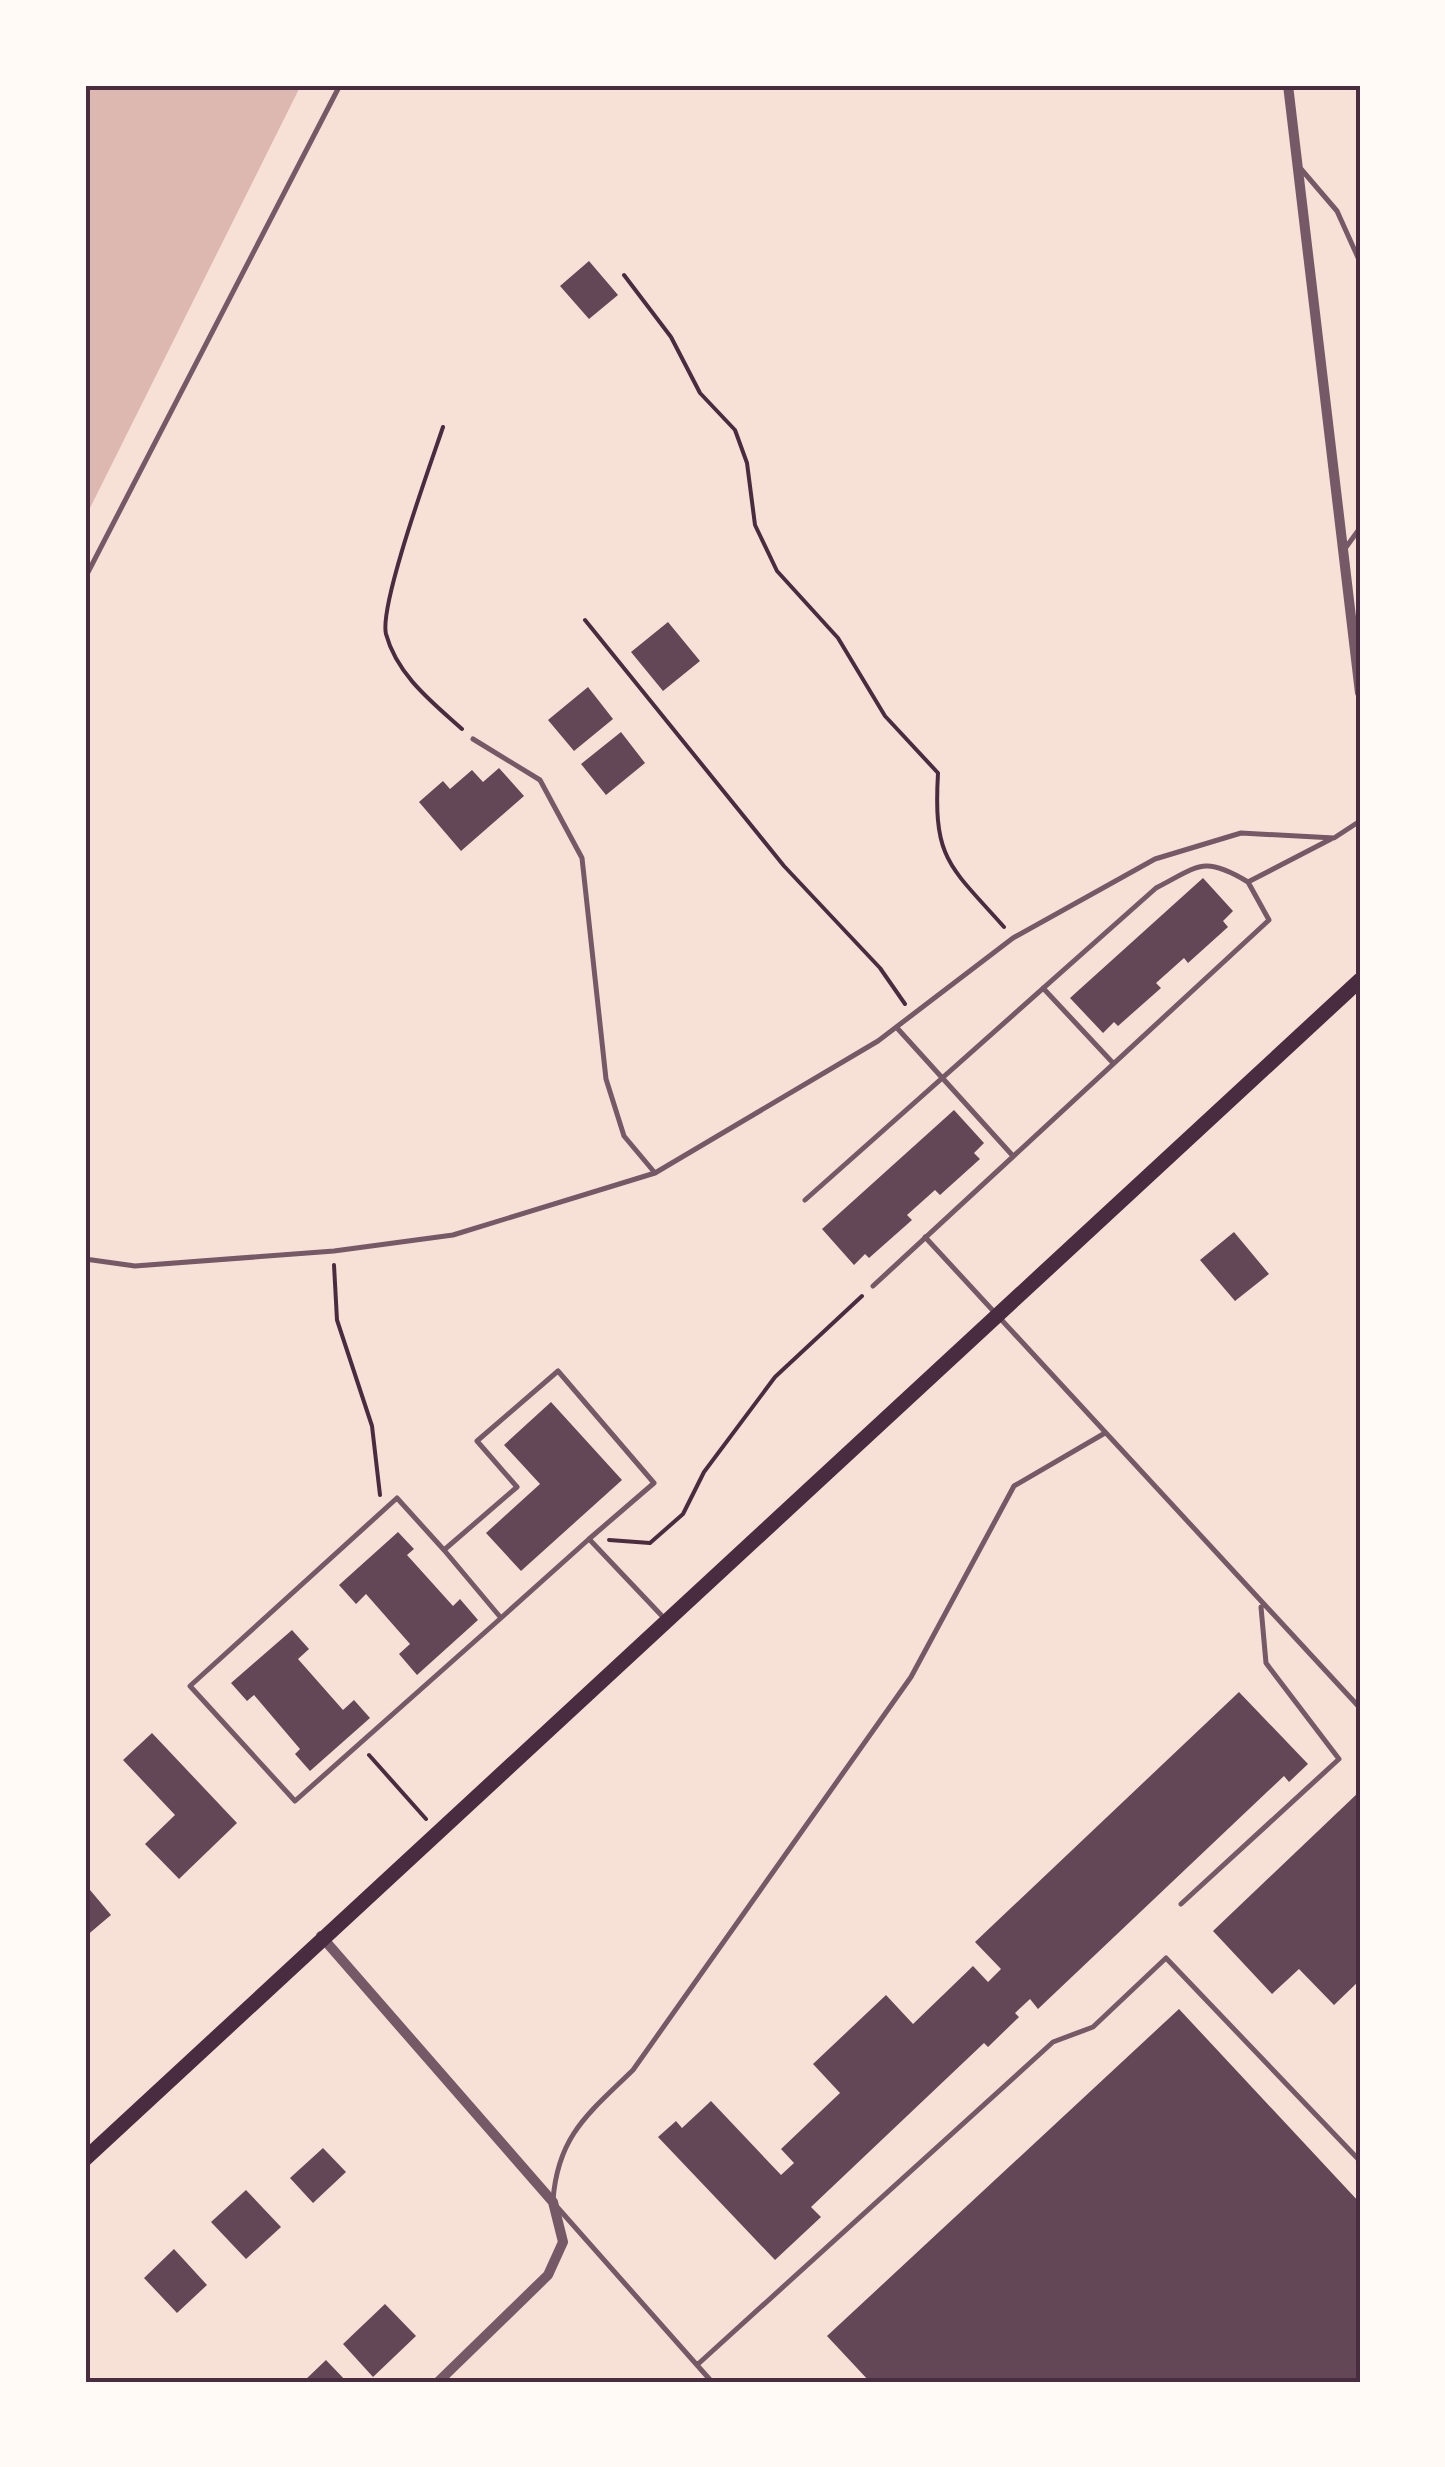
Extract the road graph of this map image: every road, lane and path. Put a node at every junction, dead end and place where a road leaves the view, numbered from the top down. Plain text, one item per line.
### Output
1 (340, 85) edge
2 (1288, 85) edge
3 (1301, 169) junction
4 (1360, 262) edge
5 (624, 274) dead end
6 (443, 427) dead end
7 (1360, 528) edge
8 (1342, 552) junction
9 (85, 578) edge
10 (585, 620) dead end
11 (1360, 693) edge
12 (473, 739) joint
13 (1360, 821) edge
14 (1334, 838) junction
15 (1248, 882) junction
16 (1014, 938) junction
17 (1360, 980) edge
18 (1044, 988) junction
19 (913, 1016) junction
20 (897, 1028) junction
21 (1113, 1064) junction
22 (942, 1078) junction
23 (1013, 1156) junction
24 (654, 1173) junction
25 (805, 1200) dead end
26 (925, 1237) junction
27 (334, 1250) junction
28 (85, 1259) edge
29 (873, 1286) joint
30 (998, 1316) junction
31 (1105, 1434) junction
32 (382, 1512) junction
33 (590, 1539) junction
34 (444, 1550) junction
35 (1260, 1604) junction
36 (502, 1618) junction
37 (665, 1620) junction
38 (1360, 1708) edge
39 (359, 1744) junction
40 (437, 1830) junction
41 (1182, 1904) dead end
42 (322, 1936) junction
43 (85, 2159) edge
44 (1360, 2161) edge
45 (552, 2202) junction
46 (697, 2366) junction
47 (438, 2382) edge
48 (712, 2382) edge

1 - 9 lane
2 - 3 street
3 - 4 lane
3 - 8 street
5 - 16 path
6 - 12 path
7 - 8 lane
8 - 11 street
10 - 19 path
12 - 24 lane
13 - 14 lane
14 - 15 lane
14 - 16 lane
15 - 18 lane
15 - 21 lane
16 - 19 lane
17 - 30 main road
18 - 21 lane
18 - 22 lane
19 - 20 lane
20 - 22 lane
20 - 24 lane
21 - 23 lane
22 - 23 lane
22 - 25 lane
23 - 26 lane
24 - 27 lane
26 - 29 lane
26 - 30 lane
27 - 28 lane
27 - 32 path
29 - 33 path
30 - 31 lane
30 - 37 main road
31 - 35 lane
31 - 45 lane
32 - 34 lane
32 - 39 lane
33 - 34 lane
33 - 36 lane
33 - 37 lane
34 - 36 lane
35 - 38 lane
35 - 41 lane
36 - 39 lane
37 - 40 main road
39 - 40 path
40 - 42 main road
42 - 43 main road
42 - 45 street
44 - 46 lane
45 - 46 lane
45 - 47 street
46 - 48 lane

